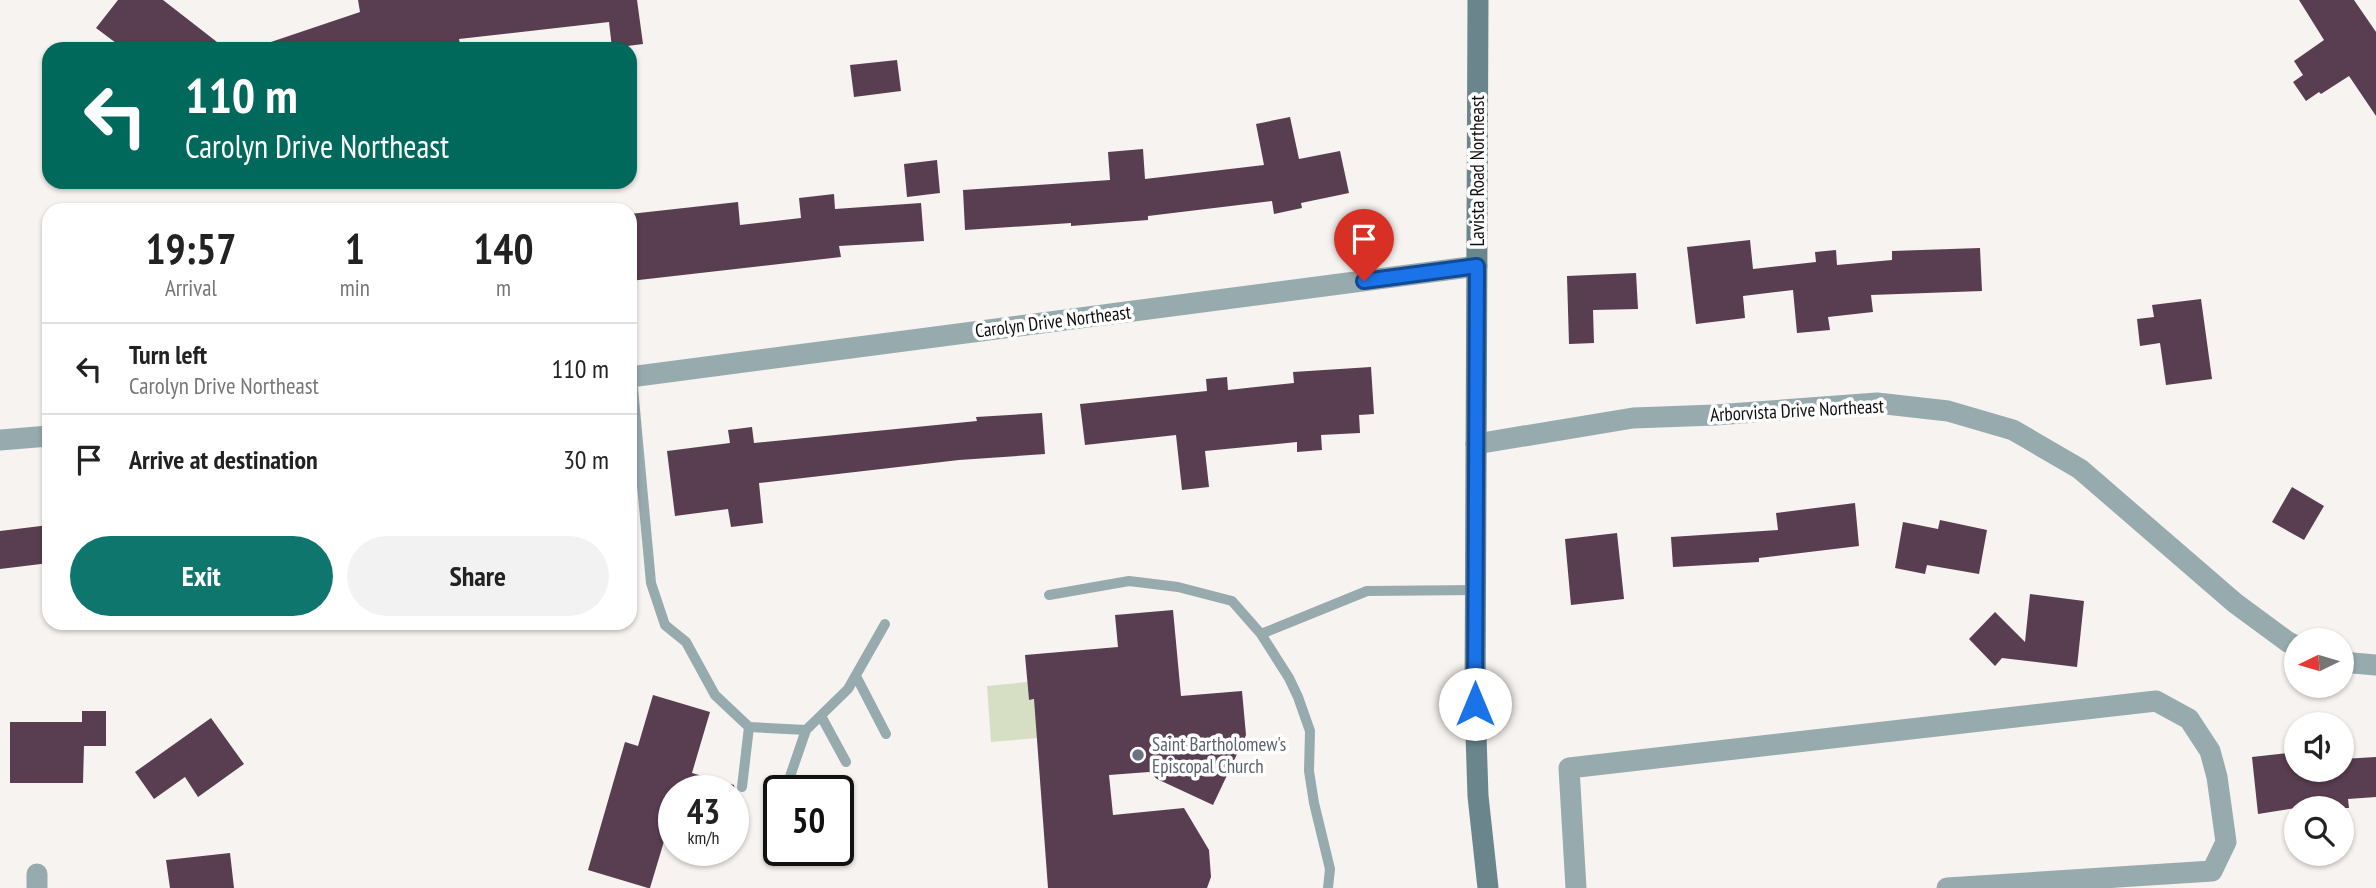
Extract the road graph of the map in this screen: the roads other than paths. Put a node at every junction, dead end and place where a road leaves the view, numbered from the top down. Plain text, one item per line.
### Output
1 (1478, 0) edge
2 (1477, 266) junction
3 (637, 376) edge
4 (42, 437) edge
5 (637, 439) edge
6 (0, 440) edge
7 (1476, 444) junction
8 (1476, 590) junction
9 (1049, 595) dead end
10 (885, 624) dead end
11 (1261, 634) junction
12 (2284, 640) edge
13 (2354, 663) edge
14 (2376, 665) edge
15 (856, 676) junction
16 (821, 716) junction
17 (749, 727) junction
18 (806, 730) junction
19 (886, 734) dead end
20 (846, 762) dead end
21 (743, 775) edge
22 (791, 775) edge
23 (1328, 888) edge
24 (1489, 888) edge
25 (1576, 888) edge
26 (1947, 888) edge

1 - 2 main road, Lavista Road Northeast
2 - 3 street, Carolyn Drive Northeast
2 - 7 main road, Lavista Road Northeast
4 - 6 street
5 - 17 lane
7 - 8 main road, Lavista Road Northeast
7 - 12 street, Arborvista Drive Northeast
8 - 11 lane
8 - 24 main road, Lavista Road Northeast
9 - 11 lane
10 - 15 lane
11 - 23 lane
13 - 14 street
15 - 16 lane
15 - 19 lane
16 - 18 lane
16 - 20 lane
17 - 18 lane
17 - 21 lane
18 - 22 lane
25 - 26 street

